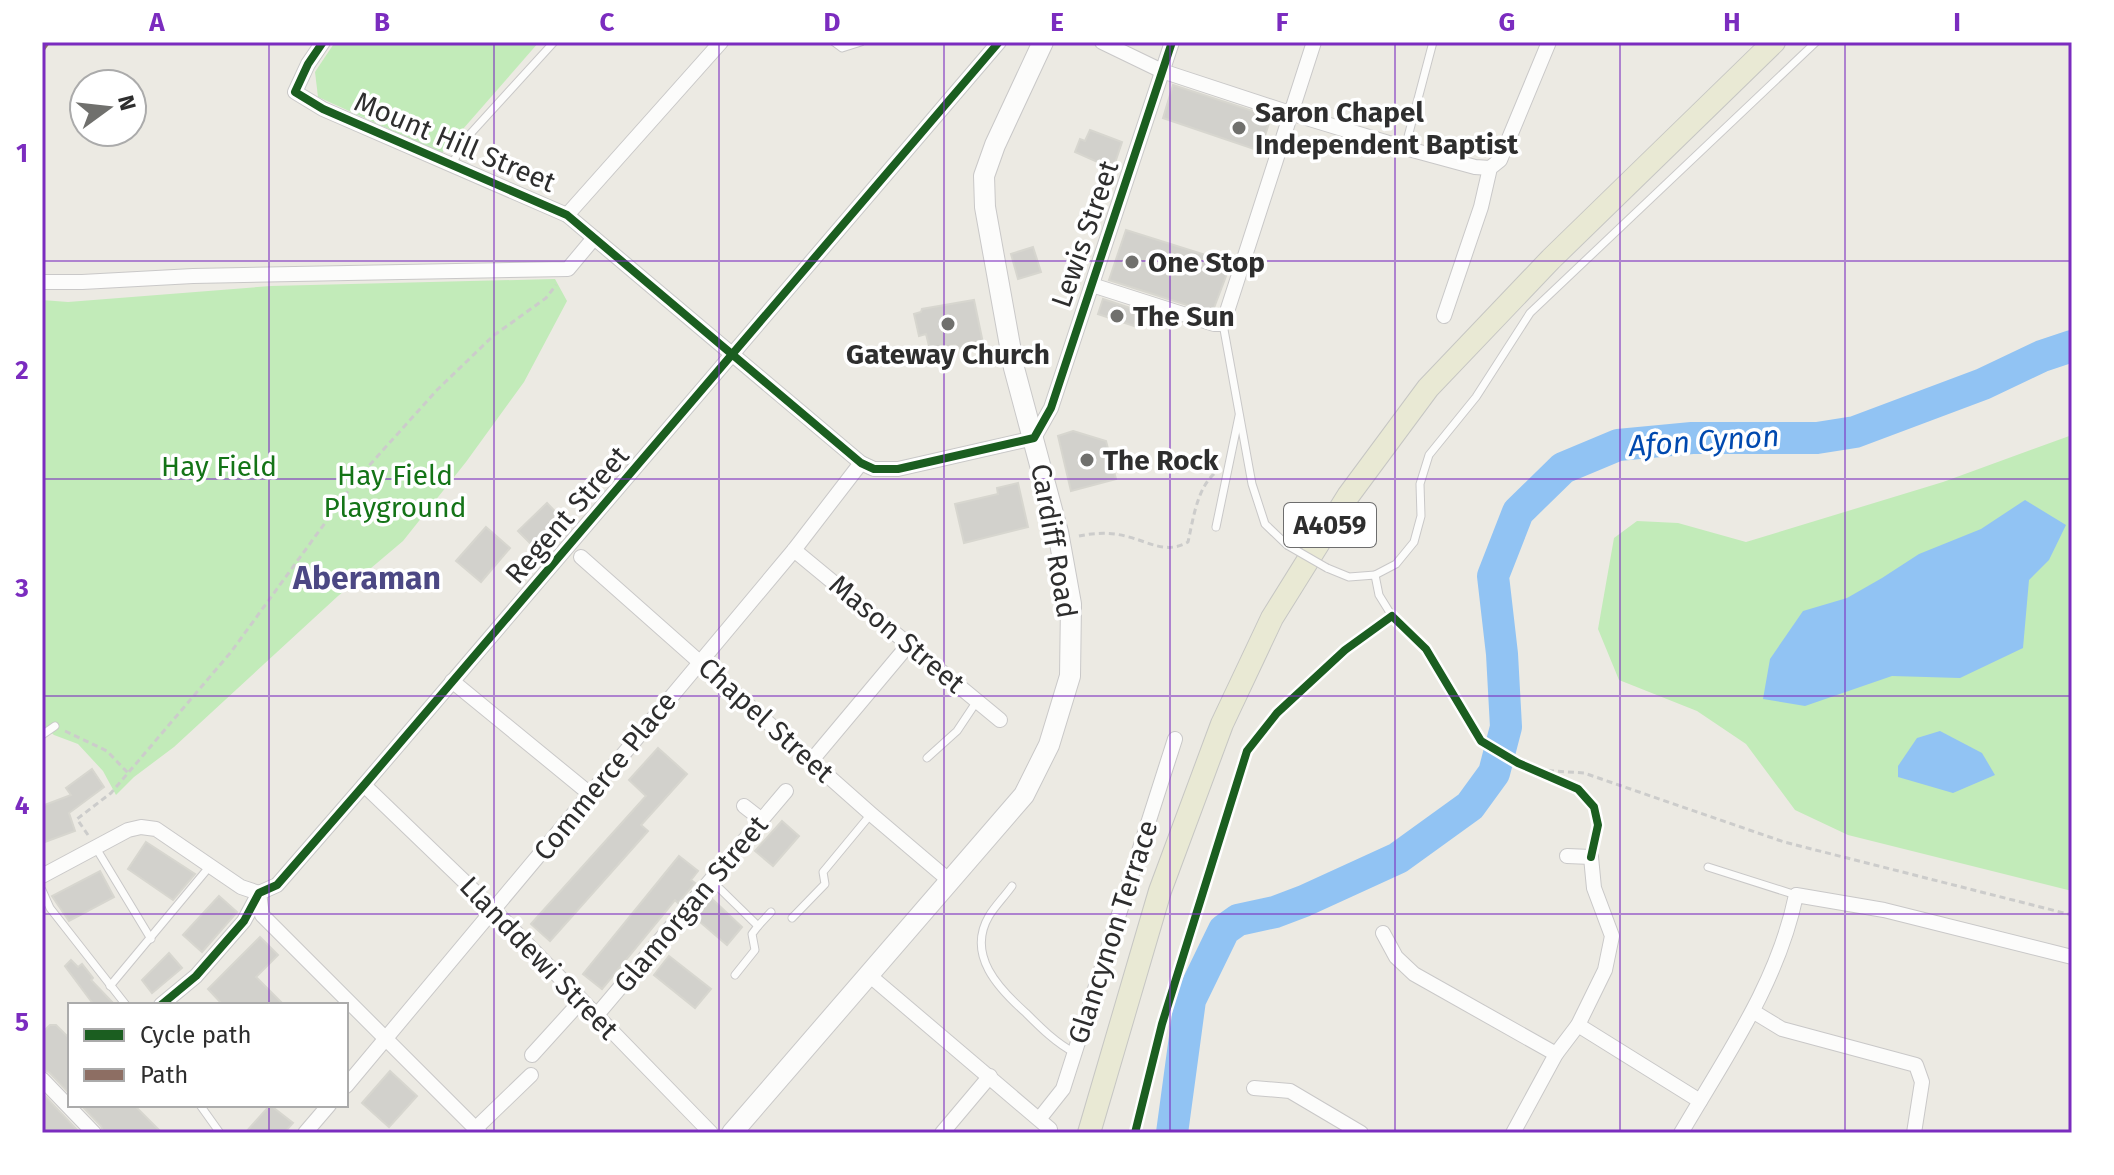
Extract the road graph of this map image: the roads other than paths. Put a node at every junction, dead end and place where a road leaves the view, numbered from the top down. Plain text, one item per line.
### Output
1 (323, 42) edge
2 (554, 42) edge
3 (721, 42) edge
4 (834, 42) edge
5 (861, 42) edge
6 (999, 42) edge
7 (1043, 42) edge
8 (1102, 42) edge
9 (1172, 42) edge
10 (1314, 42) edge
11 (1433, 42) edge
12 (1549, 42) edge
13 (1774, 42) edge
14 (1816, 42) edge
15 (1162, 71) junction
16 (1290, 113) junction
17 (1405, 148) junction
18 (453, 164) junction
19 (1490, 168) junction
20 (567, 215) junction
21 (594, 238) junction
22 (42, 282) edge
23 (1092, 285) junction
24 (1444, 316) dead end
25 (1223, 324) junction
26 (734, 354) junction
27 (1240, 410) junction
28 (1034, 438) junction
29 (861, 463) junction
30 (1216, 527) dead end
31 (794, 550) junction
32 (581, 557) dead end
33 (1375, 575) junction
34 (1392, 616) dead end
35 (910, 643) junction
36 (700, 661) junction
37 (452, 681) junction
38 (977, 701) junction
39 (1000, 720) dead end
40 (55, 726) road end
41 (42, 735) edge
42 (1175, 739) dead end
43 (927, 758) dead end
44 (812, 760) junction
45 (364, 785) junction
46 (786, 791) dead end
47 (590, 794) junction
48 (744, 806) dead end
49 (871, 814) junction
50 (762, 820) junction
51 (96, 847) junction
52 (1567, 856) dead end
53 (210, 866) junction
54 (1708, 867) dead end
55 (42, 876) edge
56 (712, 881) junction
57 (951, 882) junction
58 (1012, 886) dead end
59 (42, 890) edge
60 (259, 893) junction
61 (1796, 895) junction
62 (495, 911) junction
63 (771, 912) dead end
64 (792, 918) dead end
65 (758, 926) junction
66 (1383, 933) dead end
67 (151, 939) junction
68 (2072, 957) edge
69 (735, 975) dead end
70 (869, 975) junction
71 (110, 986) junction
72 (581, 1001) junction
73 (124, 1003) edge
74 (163, 1003) edge
75 (348, 1003) edge
76 (348, 1003) edge
77 (1754, 1012) junction
78 (596, 1016) junction
79 (1578, 1025) junction
80 (385, 1041) junction
81 (1075, 1053) junction
82 (1556, 1054) junction
83 (532, 1055) dead end
84 (531, 1075) dead end
85 (990, 1076) junction
86 (42, 1079) edge
87 (348, 1084) edge
88 (1254, 1088) dead end
89 (1700, 1101) junction
90 (68, 1106) edge
91 (69, 1107) edge
92 (201, 1107) edge
93 (327, 1107) edge
94 (478, 1131) edge
95 (94, 1133) edge
96 (220, 1133) edge
97 (305, 1133) edge
98 (711, 1133) edge
99 (732, 1133) edge
100 (942, 1133) edge
101 (1089, 1133) edge
102 (1361, 1133) edge
103 (1513, 1133) edge
104 (1681, 1133) edge
105 (1914, 1133) edge

1 - 18 street, Mount Hill Street
2 - 18 lane
3 - 20 street
4 - 5 lane
6 - 26 street, Regent Street
7 - 28 main road, Cardiff Road
8 - 15 street
9 - 15 street, Lewis Street
10 - 16 street
11 - 17 lane
12 - 19 street
13 - 101 main road, A4059
14 - 33 lane
15 - 16 street
15 - 23 street, Lewis Street
16 - 17 street
16 - 25 street
17 - 19 street
18 - 20 street, Mount Hill Street
19 - 24 street
20 - 21 street, Mount Hill Street
21 - 22 street
21 - 26 street, Mount Hill Street
23 - 25 street
23 - 28 street, Lewis Street
25 - 27 lane
26 - 29 street, Mount Hill Street
26 - 37 street, Regent Street
27 - 30 lane
27 - 33 lane, bridge
28 - 29 street
28 - 57 main road, Cardiff Road
29 - 31 street, Commerce Place
31 - 35 street, Mason Street
31 - 36 street, Commerce Place
32 - 36 street, Chapel Street
33 - 34 lane
35 - 38 street, Mason Street
35 - 44 street
36 - 44 street, Chapel Street
36 - 47 street, Commerce Place
37 - 45 street, Regent Street
37 - 47 street
38 - 39 street, Mason Street
38 - 43 lane
40 - 41 lane
42 - 81 street, Glancynon Terrace
44 - 49 street, Chapel Street
45 - 60 street, Regent Street
45 - 62 street, Llanddewi Street
46 - 50 street, Glamorgan Street
47 - 62 street, Commerce Place
48 - 50 street
49 - 57 street, Chapel Street
49 - 64 lane
50 - 56 street, Glamorgan Street
51 - 53 street
51 - 55 street
51 - 67 lane
52 - 79 street
53 - 60 street
53 - 67 lane
54 - 61 lane
56 - 65 lane
56 - 78 street, Glamorgan Street
57 - 70 main road, Cardiff Road
58 - 81 lane
59 - 71 lane
60 - 74 street, Regent Street
60 - 76 street
61 - 68 street
61 - 77 street
62 - 72 street, Llanddewi Street
62 - 80 street, Commerce Place
63 - 65 lane
65 - 69 lane
66 - 82 street
67 - 71 lane
70 - 85 street
70 - 99 main road, Cardiff Road
71 - 73 lane
72 - 78 street, Llanddewi Street
72 - 83 street
75 - 80 street
77 - 89 street
77 - 105 street
78 - 98 street, Llanddewi Street
79 - 82 street
79 - 89 street
80 - 87 street, Commerce Place
80 - 94 street
81 - 85 street, Glancynon Terrace
82 - 103 street
84 - 94 street
85 - 100 street
86 - 90 street
88 - 102 street
89 - 104 street
91 - 95 street
92 - 96 lane
93 - 97 street

